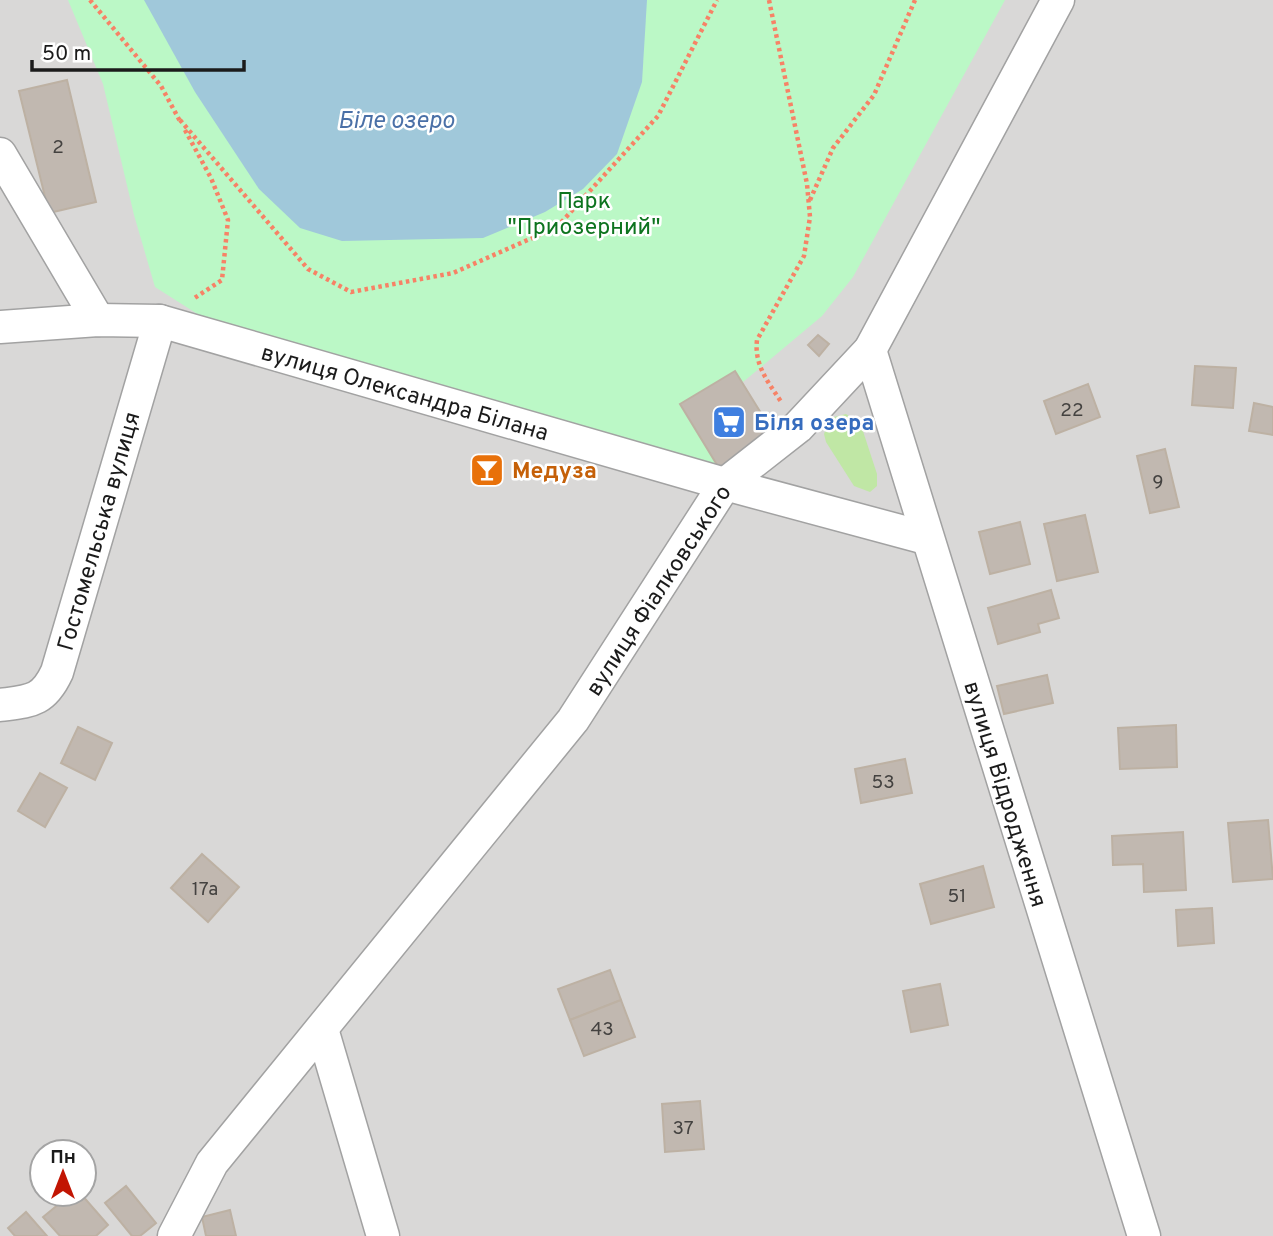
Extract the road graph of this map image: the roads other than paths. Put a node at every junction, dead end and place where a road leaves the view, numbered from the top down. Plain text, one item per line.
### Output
1 (1058, 0) edge
2 (0, 154) edge
3 (98, 320) junction
4 (160, 321) junction
5 (0, 327) edge
6 (870, 351) junction
7 (724, 484) junction
8 (926, 538) junction
9 (0, 705) edge
10 (322, 1029) junction
11 (174, 1236) edge
12 (383, 1236) edge
13 (1144, 1236) edge

1 - 6 street, вулиця Фіалковського
2 - 3 street
3 - 4 street, вулиця Олександра Білана
3 - 5 street, вулиця Олександра Білана
4 - 7 street, вулиця Олександра Білана
4 - 9 street, Гостомельська вулиця
6 - 7 street, вулиця Фіалковського
6 - 8 street, вулиця Відродження
7 - 8 street, вулиця Олександра Білана
7 - 10 street, вулиця Фіалковського
8 - 13 street, вулиця Відродження
10 - 11 street, вулиця Фіалковського
10 - 12 street

